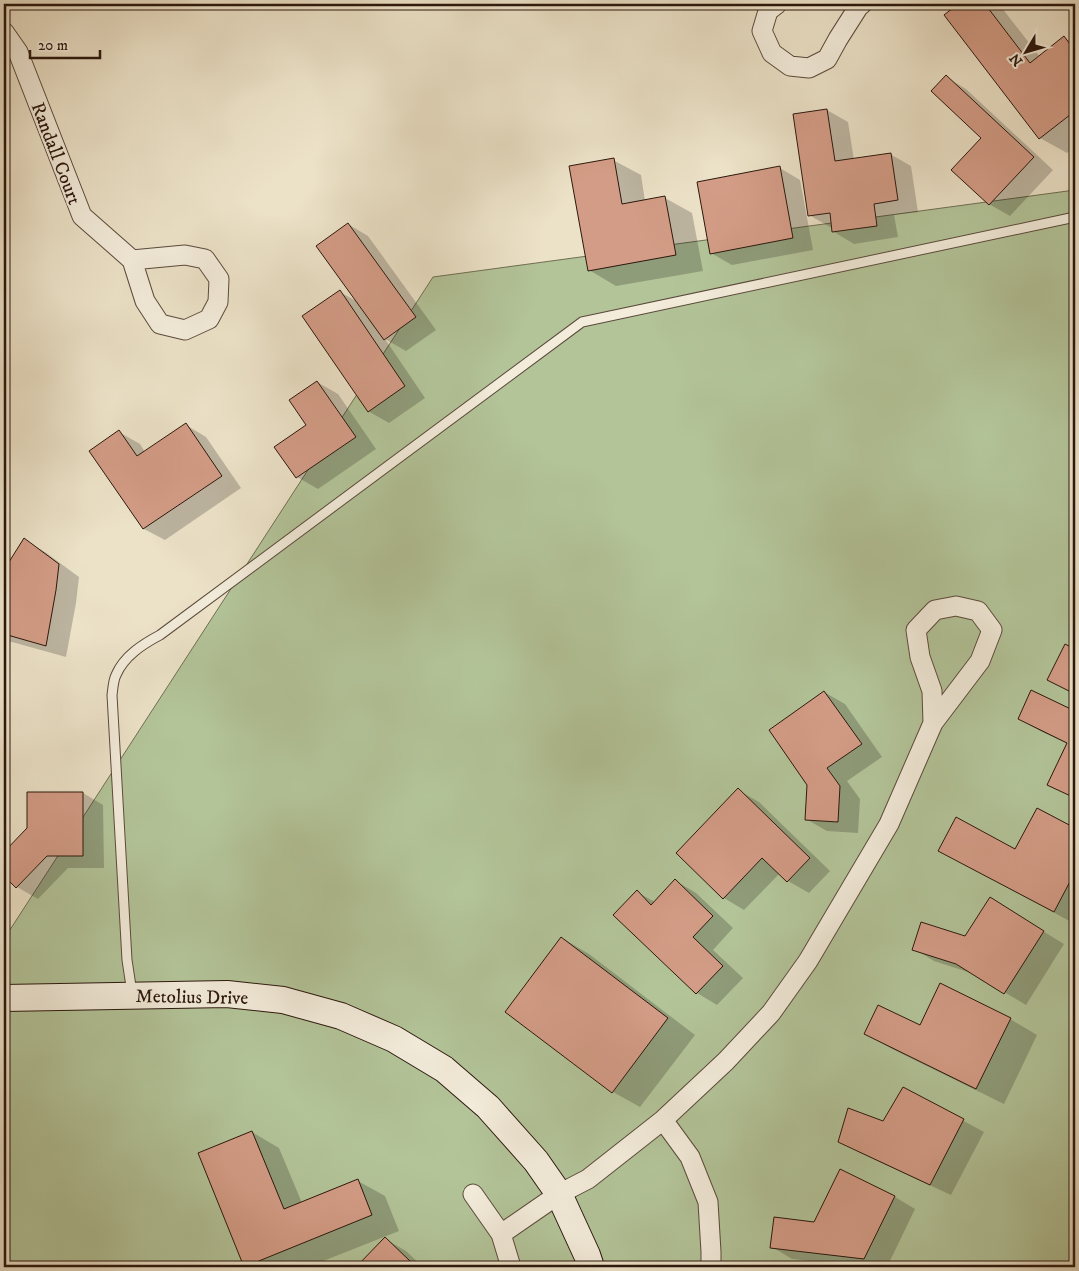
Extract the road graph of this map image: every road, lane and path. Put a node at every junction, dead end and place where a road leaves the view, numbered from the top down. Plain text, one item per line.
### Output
1 (777, 4) edge
2 (856, 4) edge
3 (4, 32) edge
4 (1075, 217) edge
5 (132, 260) junction
6 (933, 723) junction
7 (132, 996) junction
8 (4, 998) edge
9 (663, 1120) junction
10 (473, 1194) dead end
11 (559, 1194) junction
12 (501, 1234) junction
13 (511, 1267) edge
14 (591, 1267) edge
15 (711, 1267) edge

1 - 2 street
3 - 5 street, Randall Court
4 - 7 lane
5 - 5 street
6 - 6 street
6 - 9 street
7 - 8 street, Metolius Drive
7 - 11 street, Metolius Drive
9 - 11 street
9 - 15 street
10 - 12 street
11 - 12 street
11 - 14 street, Metolius Drive
12 - 13 street

